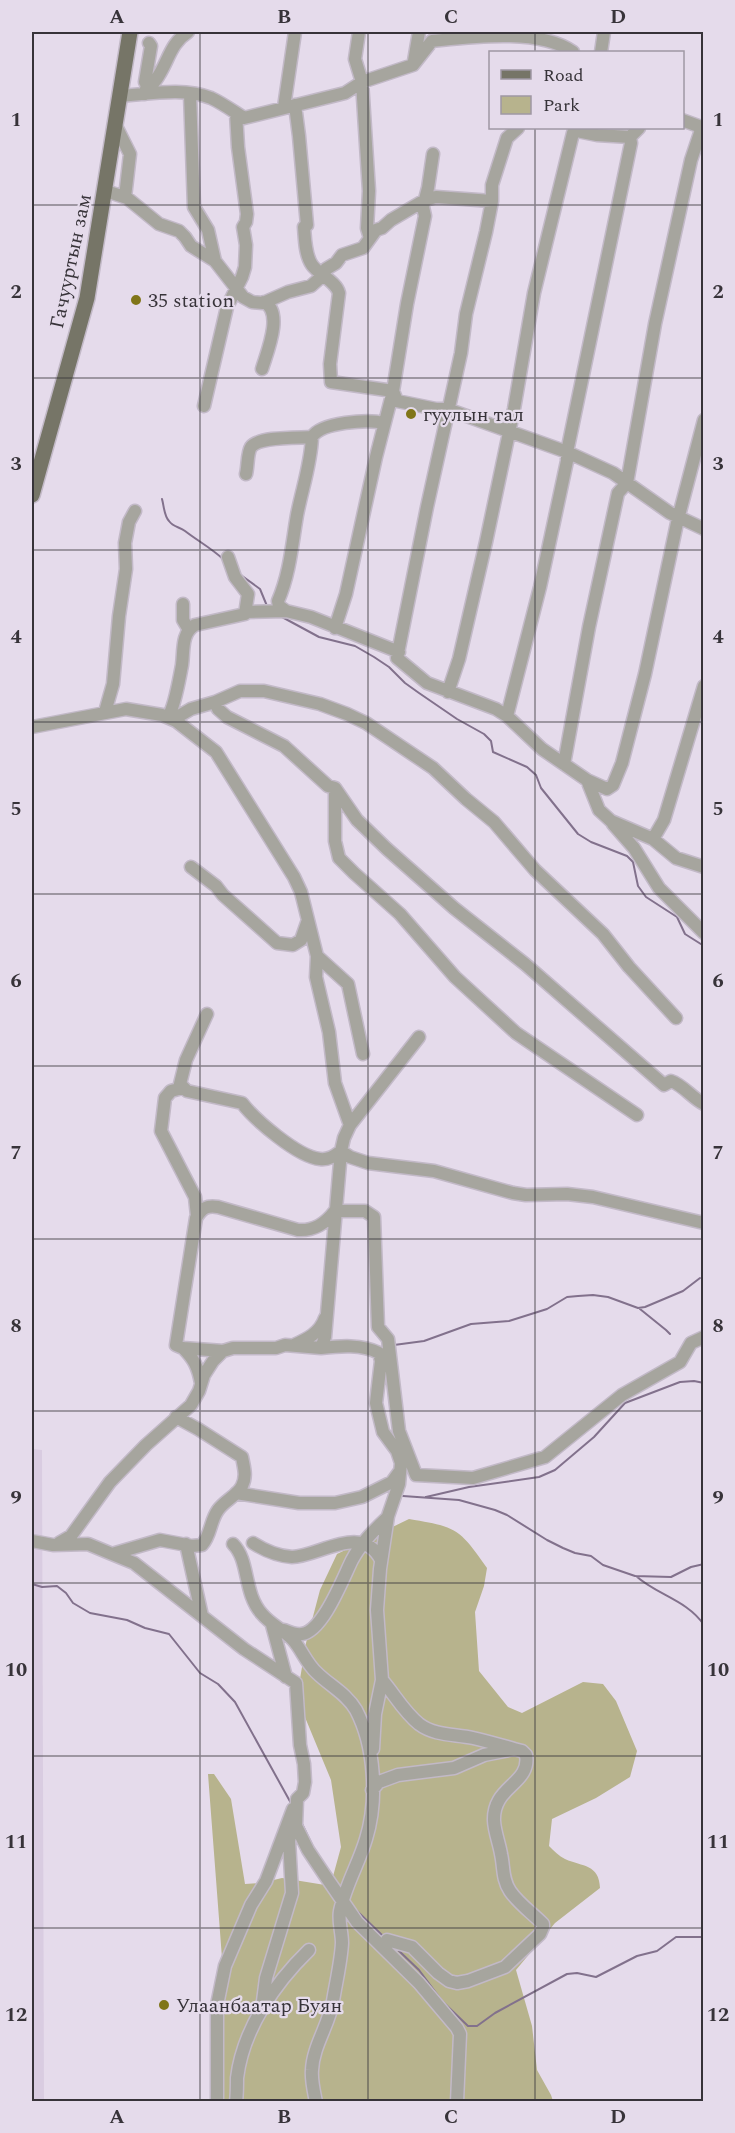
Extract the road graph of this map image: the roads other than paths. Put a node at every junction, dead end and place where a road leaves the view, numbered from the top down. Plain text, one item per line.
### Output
1 (130, 32) edge
2 (188, 32) edge
3 (294, 32) edge
4 (359, 32) edge
5 (419, 32) edge
6 (604, 32) edge
7 (480, 34) edge
8 (542, 36) edge
9 (149, 43) dead end
10 (572, 51) edge
11 (601, 51) edge
12 (413, 65) junction
13 (362, 82) junction
14 (145, 94) junction
15 (190, 94) junction
16 (120, 96) junction
17 (289, 106) junction
18 (237, 113) junction
19 (684, 121) edge
20 (116, 126) junction
21 (703, 128) edge
22 (517, 129) edge
23 (571, 130) edge
24 (635, 132) edge
25 (433, 154) dead end
26 (106, 191) junction
27 (125, 197) junction
28 (425, 200) junction
29 (492, 201) junction
30 (370, 238) junction
31 (215, 261) junction
32 (322, 276) junction
33 (236, 287) junction
34 (264, 302) junction
35 (262, 369) dead end
36 (393, 391) junction
37 (204, 406) dead end
38 (447, 410) junction
39 (704, 420) edge
40 (384, 423) junction
41 (508, 433) junction
42 (312, 437) junction
43 (567, 453) junction
44 (246, 474) dead end
45 (627, 483) junction
46 (32, 495) edge
47 (135, 511) dead end
48 (680, 518) junction
49 (704, 529) edge
50 (228, 557) dead end
51 (183, 604) dead end
52 (286, 611) junction
53 (245, 614) junction
54 (335, 628) junction
55 (189, 630) junction
56 (399, 652) junction
57 (704, 686) edge
58 (447, 692) junction
59 (215, 702) junction
60 (105, 712) junction
61 (507, 716) junction
62 (176, 721) junction
63 (32, 727) edge
64 (564, 765) junction
65 (587, 780) junction
66 (335, 788) junction
67 (611, 821) junction
68 (653, 839) junction
69 (191, 867) dead end
70 (704, 867) edge
71 (308, 919) junction
72 (704, 933) edge
73 (317, 956) junction
74 (207, 1014) dead end
75 (676, 1018) dead end
76 (419, 1037) dead end
77 (363, 1054) dead end
78 (182, 1088) junction
79 (704, 1104) edge
80 (637, 1115) dead end
81 (350, 1125) junction
82 (341, 1151) junction
83 (335, 1211) junction
84 (197, 1216) junction
85 (704, 1222) edge
86 (328, 1311) junction
87 (704, 1337) edge
88 (285, 1345) junction
89 (183, 1348) junction
90 (321, 1348) junction
91 (223, 1351) junction
92 (201, 1383) junction
93 (176, 1417) junction
94 (401, 1470) junction
95 (236, 1493) junction
96 (388, 1517) junction
97 (32, 1541) edge
98 (253, 1543) dead end
99 (186, 1544) junction
100 (233, 1544) dead end
101 (53, 1545) junction
102 (362, 1545) junction
103 (112, 1554) junction
104 (381, 1560) junction
105 (202, 1616) junction
106 (278, 1627) junction
107 (286, 1677) junction
108 (382, 1680) junction
109 (514, 1749) junction
110 (373, 1768) junction
111 (372, 1790) junction
112 (296, 1803) junction
113 (343, 1899) junction
114 (387, 1940) dead end
115 (309, 1950) dead end
116 (262, 2009) junction
117 (217, 2102) edge
118 (236, 2102) edge
119 (316, 2102) edge
120 (457, 2102) edge

1 - 16 main road, Гачууртын зам
2 - 14 street
3 - 17 street
4 - 13 street
5 - 12 street
6 - 11 street
7 - 8 street
7 - 12 street
8 - 10 street
9 - 14 street
12 - 13 street
13 - 17 street
13 - 30 street
14 - 15 street
14 - 16 street
15 - 18 street
15 - 31 street
16 - 20 main road, Гачууртын зам
17 - 18 street
17 - 32 street
18 - 33 street
19 - 21 street
20 - 26 main road, Гачууртын зам
20 - 27 street
21 - 45 street
22 - 29 street
23 - 24 street
23 - 41 street
24 - 43 street
25 - 28 street
26 - 27 street
26 - 46 main road, Гачууртын зам
27 - 31 street
28 - 29 street
28 - 30 street
28 - 36 street
29 - 38 street
30 - 32 street
31 - 33 street
32 - 34 street
32 - 36 street
33 - 34 street
33 - 37 street
34 - 35 street
36 - 38 street
36 - 40 street
38 - 41 street
38 - 56 street
39 - 48 street
40 - 42 street
40 - 54 street
41 - 43 street
41 - 58 street
42 - 44 street
42 - 52 street
43 - 45 street
43 - 61 street
45 - 48 street
45 - 64 street
47 - 60 street
48 - 49 street
48 - 65 street
50 - 53 street
51 - 55 street
52 - 53 street
52 - 54 street
53 - 55 street
54 - 56 street
55 - 62 street
56 - 58 street
57 - 68 street
58 - 61 street
59 - 62 street
59 - 66 street
59 - 75 street
60 - 62 street
60 - 63 street
61 - 64 street
62 - 71 street
64 - 65 street
65 - 67 street
66 - 79 street
66 - 80 street
67 - 68 street
67 - 72 street
68 - 70 street
69 - 71 street
71 - 73 street
73 - 77 street
73 - 81 street
74 - 78 street
76 - 81 street
78 - 82 street
78 - 84 street
81 - 82 street
82 - 83 street
82 - 85 street
83 - 84 street
83 - 86 street
83 - 87 street
84 - 89 street
86 - 88 street
86 - 90 street
88 - 90 street
88 - 91 street
89 - 91 street
89 - 92 street
90 - 94 street
91 - 92 street
92 - 93 street
93 - 95 street
93 - 101 street
94 - 95 street
94 - 96 street
95 - 99 street
96 - 102 street
96 - 104 street
97 - 101 street
98 - 102 street
99 - 103 street
99 - 105 street
100 - 106 street
101 - 103 street
102 - 104 street
102 - 106 street
103 - 105 street
104 - 108 street
105 - 107 street
106 - 107 street
106 - 110 street
107 - 112 street
108 - 109 street
108 - 110 street
109 - 111 street
109 - 114 street
110 - 111 street
111 - 113 street
112 - 113 street
112 - 116 street
112 - 117 street
113 - 119 street
113 - 120 street
115 - 116 street
116 - 118 street

